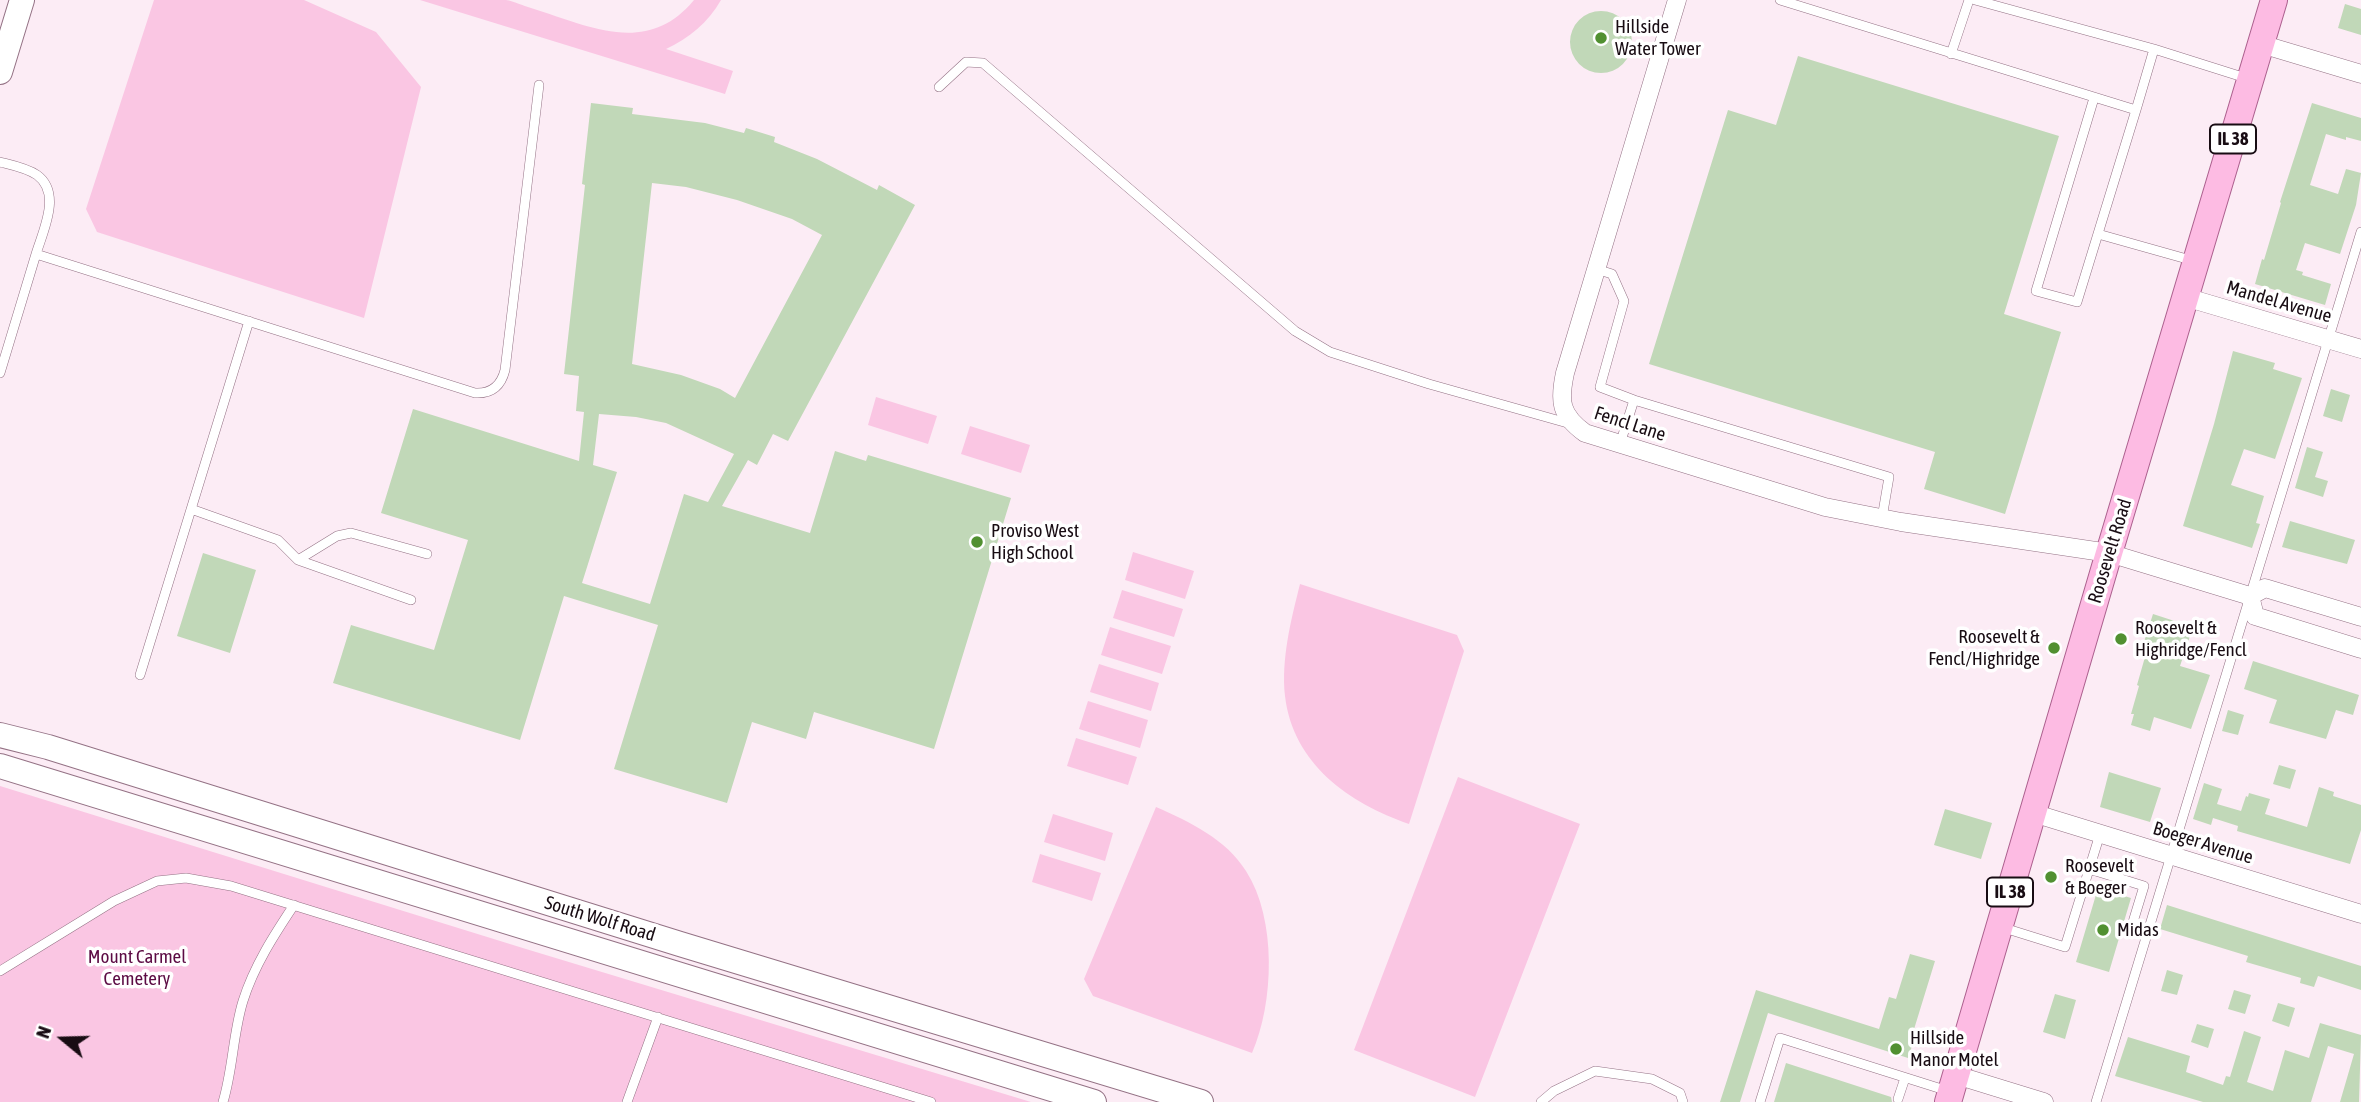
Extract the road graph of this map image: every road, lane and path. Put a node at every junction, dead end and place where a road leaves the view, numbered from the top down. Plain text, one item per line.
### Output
1 (22, 0) edge
2 (1676, 0) edge
3 (1780, 0) edge
4 (1969, 0) edge
5 (1975, 0) edge
6 (2274, 0) edge
7 (2261, 44) junction
8 (2154, 50) junction
9 (1951, 54) junction
10 (0, 72) edge
11 (2361, 74) edge
12 (2251, 79) junction
13 (539, 85) dead end
14 (939, 87) dead end
15 (2095, 98) junction
16 (2136, 110) junction
17 (0, 162) edge
18 (2361, 232) edge
19 (2098, 234) junction
20 (36, 254) junction
21 (2196, 262) junction
22 (1596, 269) junction
23 (2186, 297) junction
24 (249, 321) junction
25 (2328, 338) junction
26 (2361, 349) edge
27 (0, 373) edge
28 (1634, 400) junction
29 (1573, 424) junction
30 (1620, 444) junction
31 (191, 509) junction
32 (1882, 518) junction
33 (427, 554) dead end
34 (2109, 554) junction
35 (298, 560) junction
36 (2250, 596) junction
37 (411, 600) dead end
38 (2361, 617) edge
39 (2361, 649) edge
40 (140, 675) dead end
41 (0, 735) edge
42 (0, 766) edge
43 (2033, 813) junction
44 (2100, 834) junction
45 (2171, 855) junction
46 (2089, 869) junction
47 (294, 905) junction
48 (2361, 914) edge
49 (2133, 922) dead end
50 (2000, 927) junction
51 (0, 971) edge
52 (657, 1017) junction
53 (1905, 1078) junction
54 (1952, 1090) edge
55 (911, 1099) edge
56 (1898, 1099) dead end
57 (223, 1102) edge
58 (627, 1102) edge
59 (931, 1102) edge
60 (1094, 1102) edge
61 (1201, 1102) edge
62 (1541, 1102) edge
63 (1683, 1102) edge
64 (1760, 1102) edge
65 (2043, 1102) edge
66 (2096, 1102) edge

1 - 10 main road
2 - 22 street, Fencl Lane
3 - 9 lane
4 - 9 lane
5 - 8 lane
6 - 7 main road, Roosevelt Road / IL 38
7 - 11 street
7 - 12 main road, Roosevelt Road / IL 38
8 - 12 lane
8 - 16 lane
9 - 15 lane
12 - 21 main road, Roosevelt Road / IL 38
13 - 24 lane
14 - 29 lane
15 - 16 lane
15 - 19 lane
16 - 19 lane
17 - 20 lane
18 - 25 lane
19 - 21 lane
20 - 24 lane
20 - 27 lane
21 - 23 main road, Roosevelt Road / IL 38
22 - 28 lane
22 - 29 street, Fencl Lane
23 - 25 street, Mandel Avenue
23 - 34 main road, Roosevelt Road / IL 38
24 - 31 lane
25 - 26 street, Mandel Avenue
25 - 36 lane
28 - 30 lane
28 - 32 lane
29 - 30 street, Fencl Lane
30 - 32 street, Fencl Lane
31 - 35 lane
31 - 40 lane
32 - 34 street, Fencl Lane
33 - 35 lane
34 - 36 street, Fencl Lane
34 - 43 main road, Roosevelt Road / IL 38
35 - 37 lane
36 - 38 street
36 - 39 street
36 - 45 lane
41 - 61 main road, South Wolf Road
42 - 60 main road, South Wolf Road
43 - 44 street, Boeger Avenue
43 - 50 main road, Roosevelt Road / IL 38
44 - 45 street, Boeger Avenue
44 - 46 lane
45 - 48 street, Boeger Avenue
45 - 66 lane
46 - 49 lane
46 - 50 lane
47 - 51 lane
47 - 52 lane
47 - 57 lane
50 - 54 main road, Roosevelt Road / IL 38
52 - 55 lane
52 - 58 lane
53 - 54 lane
53 - 56 lane
53 - 64 lane
54 - 65 street
55 - 59 lane
62 - 63 lane

